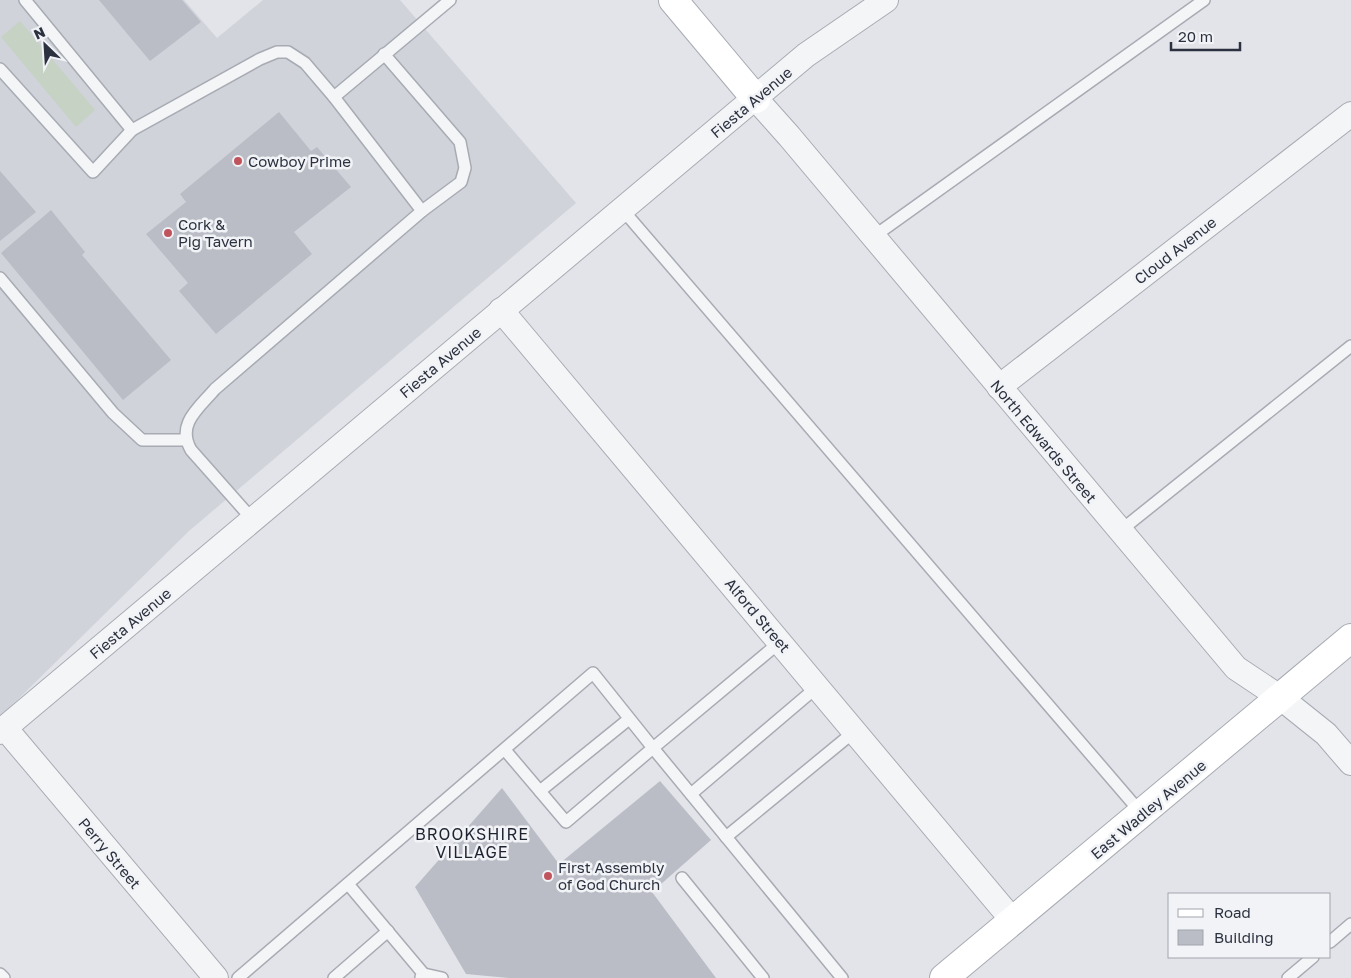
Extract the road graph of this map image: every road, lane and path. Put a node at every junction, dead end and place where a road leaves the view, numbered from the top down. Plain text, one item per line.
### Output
1 (25, 0) edge
2 (450, 0) edge
3 (673, 0) edge
4 (886, 0) edge
5 (1204, 0) edge
6 (384, 54) junction
7 (0, 69) edge
8 (334, 97) junction
9 (756, 99) junction
10 (1351, 114) edge
11 (132, 130) junction
12 (622, 209) junction
13 (422, 211) junction
14 (873, 237) junction
15 (0, 278) edge
16 (501, 310) junction
17 (1351, 346) edge
18 (999, 387) junction
19 (185, 440) junction
20 (253, 520) junction
21 (1120, 531) junction
22 (1351, 638) edge
23 (780, 642) junction
24 (817, 687) junction
25 (1281, 698) junction
26 (629, 718) junction
27 (2, 727) edge
28 (854, 731) junction
29 (653, 748) junction
30 (505, 750) junction
31 (1351, 762) edge
32 (540, 791) junction
33 (691, 794) junction
34 (1142, 814) junction
35 (726, 837) junction
36 (682, 878) dead end
37 (348, 884) junction
38 (1014, 922) junction
39 (1351, 924) edge
40 (388, 931) junction
41 (1331, 941) edge
42 (1312, 958) edge
43 (0, 974) edge
44 (423, 977) edge
45 (4, 978) edge
46 (216, 978) edge
47 (238, 978) edge
48 (334, 978) edge
49 (442, 978) edge
50 (763, 978) edge
51 (842, 978) edge
52 (944, 978) edge
53 (1288, 978) edge

1 - 11 lane
2 - 6 lane
3 - 9 main road
4 - 9 street, Fiesta Avenue
5 - 14 lane
6 - 8 lane
6 - 13 lane
7 - 11 lane
8 - 11 lane
8 - 13 lane
9 - 12 street, Fiesta Avenue
9 - 14 street, North Edwards Street
10 - 18 street, Cloud Avenue
12 - 16 street, Fiesta Avenue
12 - 34 lane
13 - 19 lane
14 - 18 street, North Edwards Street
15 - 19 lane
16 - 20 street, Fiesta Avenue
16 - 23 street, Alford Street
17 - 21 lane
18 - 21 street, North Edwards Street
19 - 20 lane
20 - 27 street, Fiesta Avenue
21 - 25 street, North Edwards Street
22 - 25 main road, East Wadley Avenue
23 - 24 street, Alford Street
23 - 29 lane
24 - 28 street, Alford Street
24 - 33 lane
25 - 31 street, North Edwards Street
25 - 34 main road, East Wadley Avenue
26 - 29 lane
26 - 30 lane
26 - 32 lane
27 - 46 street, Perry Street
28 - 35 lane
28 - 38 street, Alford Street
29 - 32 lane
29 - 33 lane
30 - 32 lane
30 - 37 lane
33 - 35 lane
34 - 38 main road, East Wadley Avenue
35 - 51 lane
36 - 50 lane
37 - 40 lane
37 - 47 lane
38 - 52 main road, East Wadley Avenue
39 - 41 lane
40 - 44 lane
40 - 48 lane
42 - 53 lane
43 - 45 lane
44 - 49 lane

